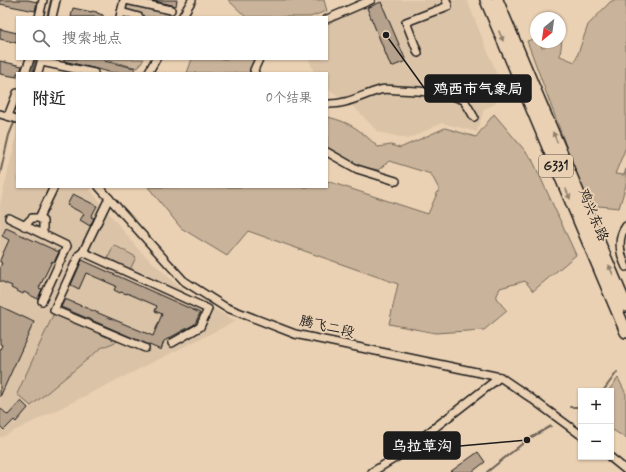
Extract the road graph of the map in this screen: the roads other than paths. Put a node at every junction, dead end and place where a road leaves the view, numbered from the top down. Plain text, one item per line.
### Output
1 (43, 0) edge
2 (56, 0) edge
3 (124, 0) edge
4 (192, 0) edge
5 (371, 0) edge
6 (446, 0) edge
7 (486, 0) edge
8 (497, 0) edge
9 (171, 10) dead end
10 (121, 15) edge
11 (40, 16) edge
12 (52, 16) edge
13 (183, 16) edge
14 (328, 19) edge
15 (418, 53) dead end
16 (155, 60) edge
17 (259, 60) edge
18 (29, 61) edge
19 (42, 62) edge
20 (25, 72) edge
21 (38, 72) edge
22 (89, 72) edge
23 (149, 72) edge
24 (255, 72) edge
25 (16, 95) edge
26 (328, 104) edge
27 (4, 115) edge
28 (474, 117) dead end
29 (16, 119) edge
30 (328, 153) edge
31 (396, 180) dead end
32 (54, 188) edge
33 (100, 188) edge
34 (109, 198) junction
35 (8, 218) dead end
36 (39, 218) junction
37 (24, 226) junction
38 (626, 226) edge
39 (43, 234) junction
40 (66, 250) junction
41 (81, 254) junction
42 (626, 267) edge
43 (42, 302) dead end
44 (626, 306) edge
45 (626, 332) edge
46 (172, 343) dead end
47 (145, 348) dead end
48 (500, 377) junction
49 (578, 433) edge
50 (614, 460) edge
51 (626, 470) edge
52 (372, 472) edge

1 - 11 street
2 - 12 street
3 - 9 street
3 - 10 street
4 - 13 street
5 - 14 street
6 - 15 street
7 -> 45 highway, 鸡兴东路 / G331
44 -> 8 highway, 鸡兴东路 / G331
16 - 23 street
17 - 24 street
18 - 19 street
18 - 20 street
19 - 21 street
19 - 22 street
25 - 27 street
26 - 28 street
27 - 29 street
30 - 31 street
32 - 36 street
33 - 34 street, 腾飞二段
34 - 41 street
34 - 48 street, 腾飞二段
35 - 37 street
36 - 37 street
36 - 39 street
37 - 39 street
38 - 42 street
39 - 40 street
40 - 41 street
40 - 43 street
41 - 46 street
41 - 47 street
48 - 49 street, 腾飞二段
48 - 52 street
50 - 51 street

